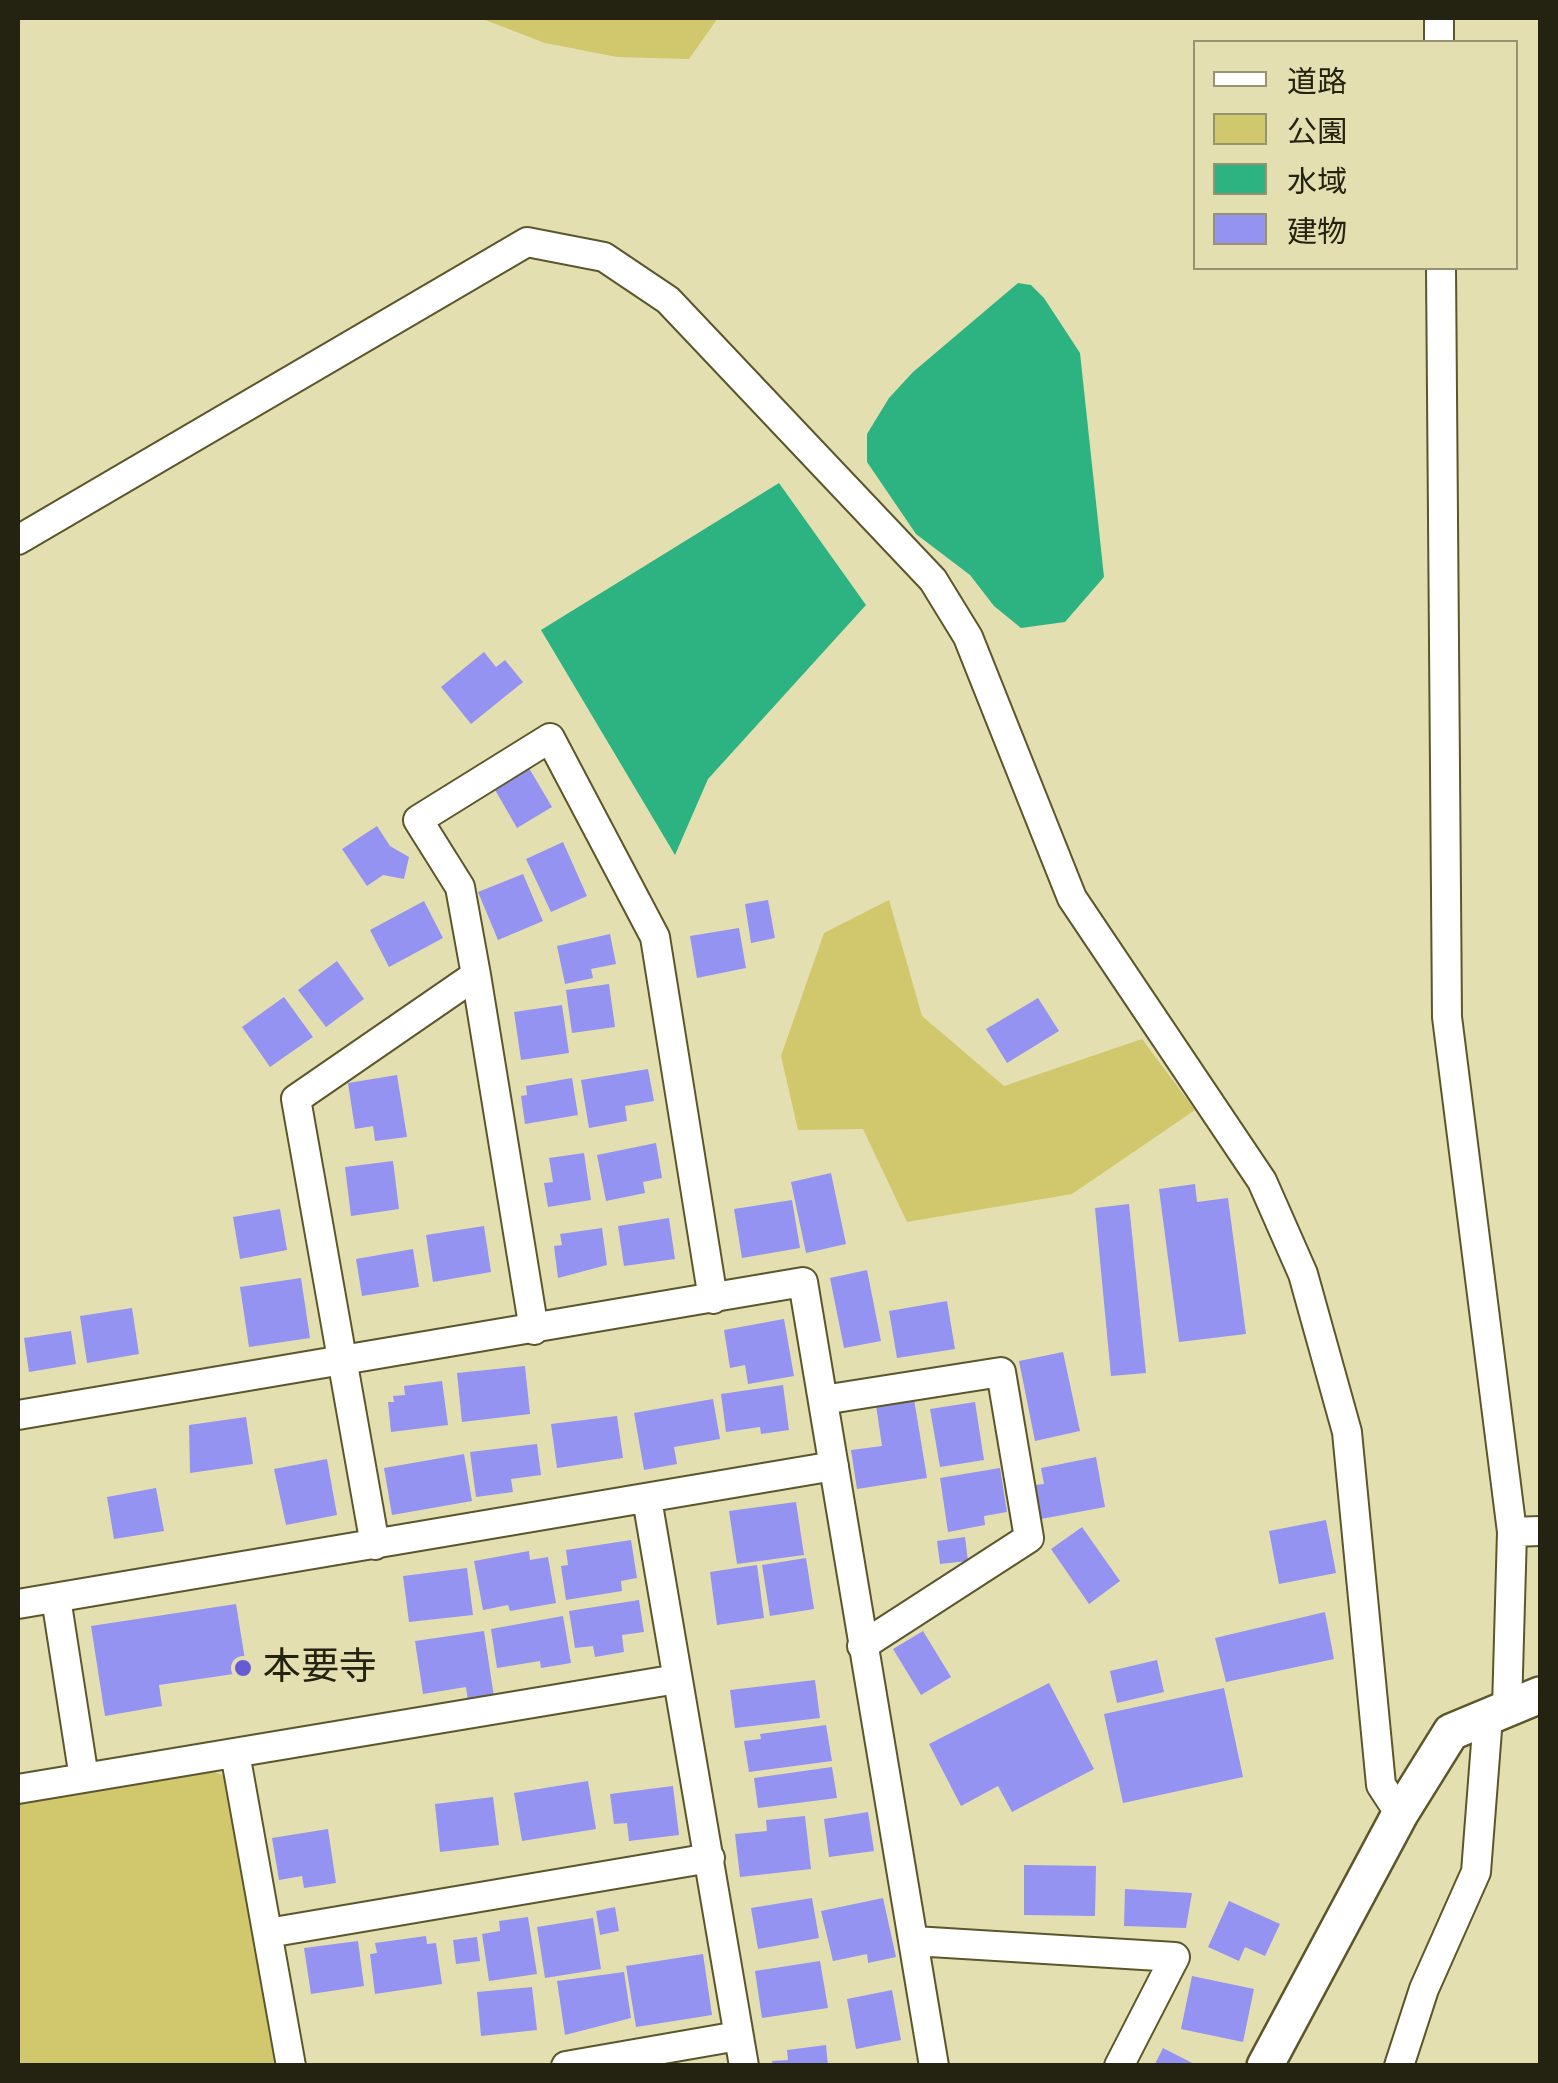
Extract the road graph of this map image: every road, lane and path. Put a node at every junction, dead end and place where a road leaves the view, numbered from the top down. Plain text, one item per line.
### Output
1 (1441, 270) edge
2 (18, 540) edge
3 (476, 975) junction
4 (713, 1298) junction
5 (534, 1330) junction
6 (344, 1360) junction
7 (823, 1400) junction
8 (18, 1414) edge
9 (834, 1466) junction
10 (647, 1498) junction
11 (1512, 1532) junction
12 (1540, 1532) edge
13 (375, 1546) junction
14 (56, 1598) junction
15 (18, 1604) edge
16 (862, 1646) junction
17 (677, 1678) junction
18 (1540, 1695) edge
19 (1498, 1712) junction
20 (235, 1753) junction
21 (84, 1778) junction
22 (18, 1789) edge
23 (1400, 1814) junction
24 (710, 1858) junction
25 (268, 1934) junction
26 (914, 1941) junction
27 (738, 2036) junction
28 (290, 2066) edge
29 (566, 2066) edge
30 (744, 2066) edge
31 (934, 2066) edge
32 (1119, 2066) edge
33 (1264, 2066) edge
34 (1400, 2066) edge

1 - 11 street
2 - 23 street
3 - 4 street
3 - 5 street
3 - 6 street
4 - 5 street
4 - 7 street
5 - 6 street
6 - 8 street
6 - 13 street
7 - 9 street
7 - 16 street
9 - 10 street
9 - 16 street
10 - 13 street
10 - 17 street
11 - 12 street
11 - 19 street
13 - 14 street
14 - 15 street
14 - 21 street
16 - 26 street
17 - 20 street
17 - 24 street
18 - 19 street
19 - 23 street
19 - 34 street
20 - 21 street
20 - 25 street
21 - 22 street
23 - 33 street
24 - 25 street
24 - 27 street
25 - 28 street
26 - 31 street
26 - 32 street
27 - 29 street
27 - 30 street

